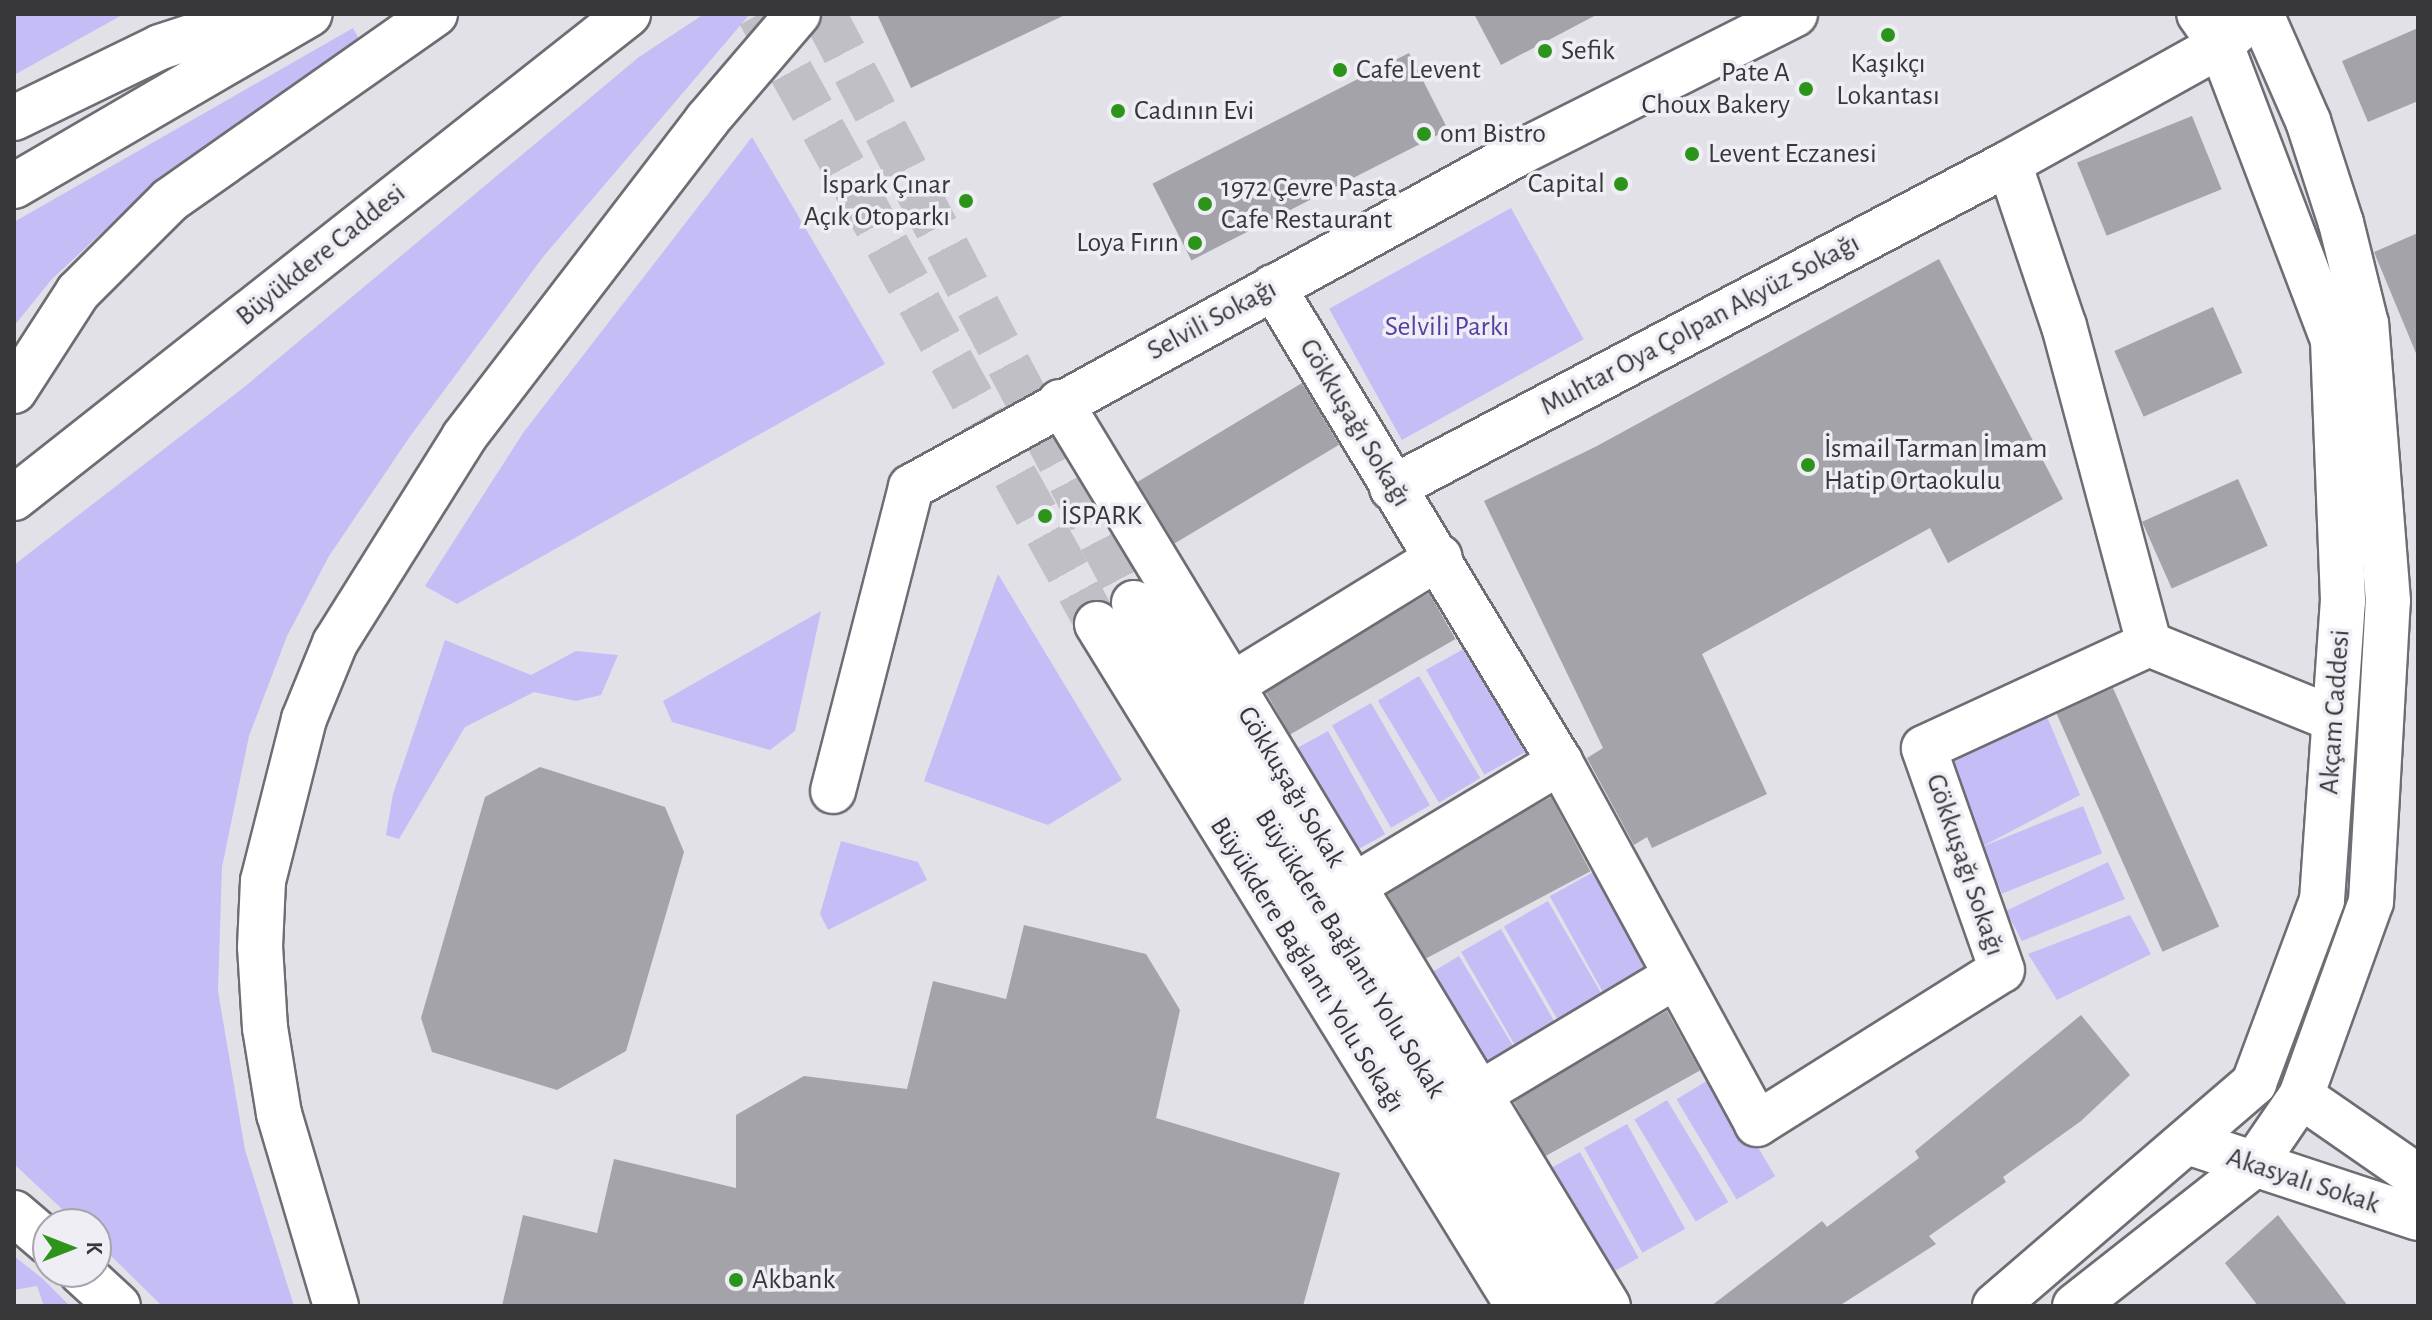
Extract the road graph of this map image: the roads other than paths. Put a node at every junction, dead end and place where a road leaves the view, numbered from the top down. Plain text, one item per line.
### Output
1 (299, 14) edge
2 (310, 14) edge
3 (435, 14) edge
4 (628, 14) edge
5 (798, 14) edge
6 (1795, 14) edge
7 (2255, 14) edge
8 (2261, 14) edge
9 (2210, 30) edge
10 (14, 118) edge
11 (2009, 163) junction
12 (14, 186) edge
13 (1273, 287) junction
14 (14, 391) edge
15 (1060, 402) junction
16 (1392, 488) junction
17 (14, 498) edge
18 (1440, 557) junction
19 (1115, 613) joint
20 (2149, 644) junction
21 (1230, 686) junction
22 (2334, 719) junction
23 (1560, 762) junction
24 (833, 791) dead end
25 (1352, 887) junction
26 (1673, 978) junction
27 (1479, 1094) junction
28 (2301, 1096) junction
29 (2188, 1142) junction
30 (2253, 1166) junction
31 (2418, 1177) edge
32 (14, 1213) edge
33 (2418, 1218) edge
34 (32, 1228) edge
35 (98, 1288) edge
36 (118, 1306) edge
37 (336, 1306) edge
38 (1518, 1306) edge
39 (1565, 1306) edge
40 (1608, 1306) edge
41 (1995, 1306) edge
42 (2075, 1306) edge

1 - 10 main road
2 - 12 main road
3 - 14 main road
4 - 17 main road, Büyükdere Caddesi
5 - 37 main road
6 - 13 main road, Selvili Sokağı
7 - 9 main road, Muhtar Oya Çolpan Akyüz Sokağı
8 - 28 main road, Akçam Caddesi
9 - 11 main road, Muhtar Oya Çolpan Akyüz Sokağı
9 - 22 main road, Akçam Caddesi
11 - 16 main road, Muhtar Oya Çolpan Akyüz Sokağı
11 - 20 main road
13 - 15 main road, Selvili Sokağı
13 - 16 main road, Gökkuşağı Sokağı
15 - 21 main road, Gökkuşağı Sokak
15 - 24 main road, Selvili Sokağı
16 - 18 main road, Gökkuşağı Sokağı
18 - 21 main road
18 - 23 main road, Gökkuşağı Sokağı
19 - 38 main road, Büyükdere Bağlantı Yolu Sokağı
19 - 39 main road, Büyükdere Bağlantı Yolu Sokak
20 - 22 main road
20 - 26 main road, Gökkuşağı Sokağı
21 - 25 main road, Gökkuşağı Sokak
22 - 29 main road, Akçam Caddesi
23 - 25 main road
23 - 26 main road, Gökkuşağı Sokağı
25 - 27 main road
26 - 27 main road
27 - 40 main road
28 - 30 main road, Akçam Caddesi
28 - 31 main road
29 - 30 main road, Akasyalı Sokak
29 - 41 main road, Akçam Caddesi
30 - 33 main road, Akasyalı Sokak
30 - 42 main road, Akçam Caddesi
32 - 34 main road
35 - 36 main road

